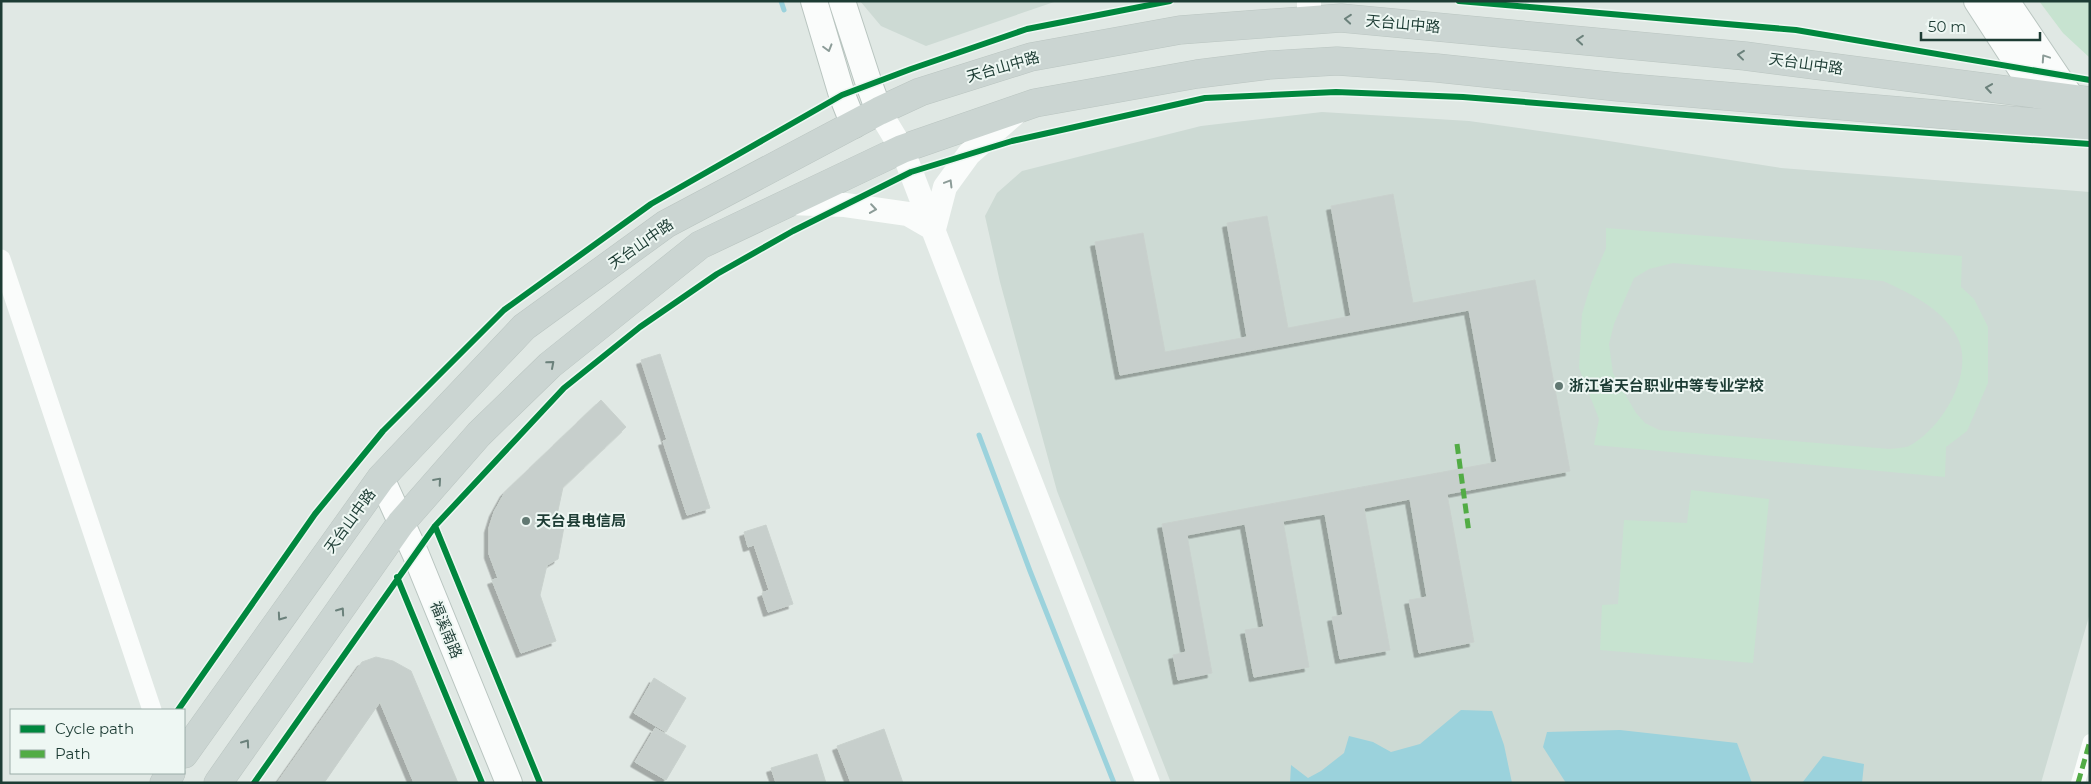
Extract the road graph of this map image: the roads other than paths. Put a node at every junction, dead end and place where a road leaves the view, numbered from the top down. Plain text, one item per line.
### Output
1 (814, 1) edge
2 (842, 1) edge
3 (1977, 1) edge
4 (2006, 1) edge
5 (1309, 11) edge
6 (2038, 95) junction
7 (2081, 100) edge
8 (1020, 109) junction
9 (879, 111) junction
10 (854, 125) junction
11 (2090, 127) edge
12 (902, 149) junction
13 (790, 203) junction
14 (934, 229) junction
15 (1, 259) edge
16 (381, 478) junction
17 (401, 523) junction
18 (152, 709) edge
19 (2090, 742) edge
20 (185, 751) edge
21 (218, 783) edge
22 (509, 783) edge
23 (1148, 783) edge
24 (2078, 783) edge

1 -> 10 main road
2 - 9 main road
3 - 6 main road
7 -> 4 main road
6 -> 5 main road, 天台山中路
5 - 9 main road, 天台山中路
6 - 7 main road, 天台山中路
8 - 11 main road
8 - 12 main road
14 -> 8 street
9 - 10 main road, 天台山中路
9 - 12 street
10 - 16 main road, 天台山中路
12 - 13 main road
12 - 14 street
13 -> 14 street
17 -> 13 main road
14 - 23 street
15 - 18 street
16 - 17 main road, 福溪南路
16 -> 20 main road, 天台山中路
21 -> 17 main road
17 - 22 main road, 福溪南路
19 - 24 street

